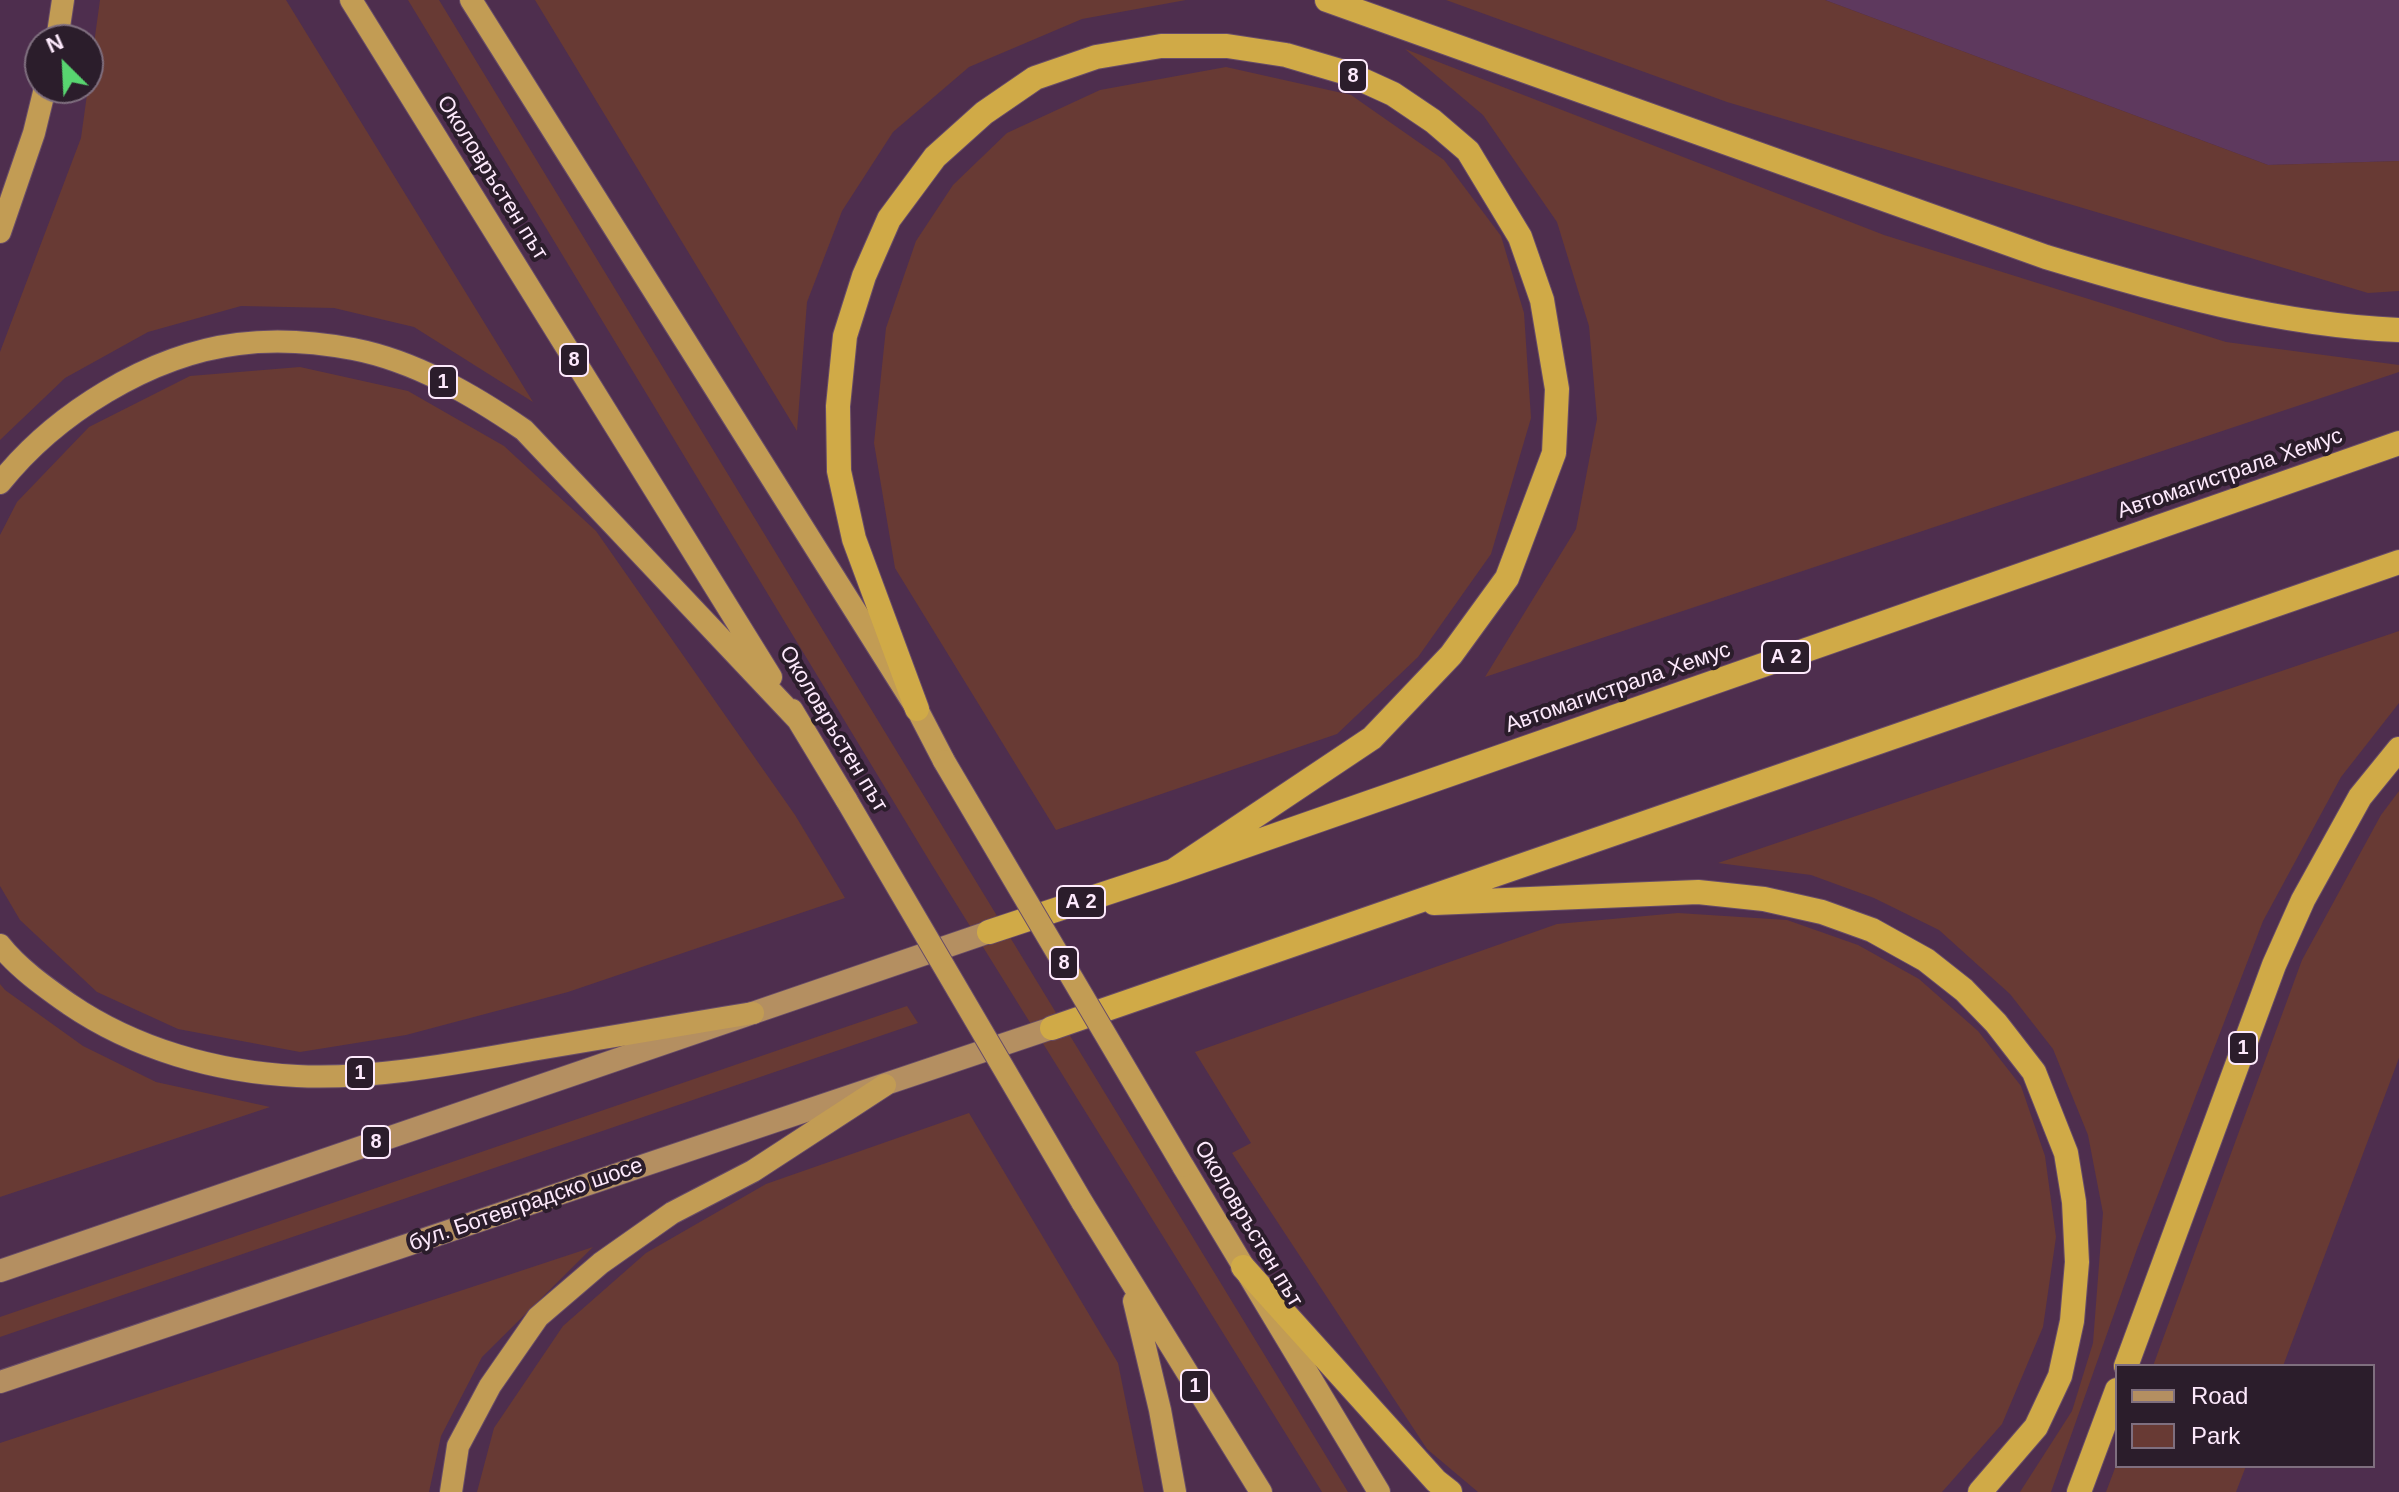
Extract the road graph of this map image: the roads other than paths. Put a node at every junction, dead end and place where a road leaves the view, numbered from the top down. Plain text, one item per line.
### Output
1 (63, 0) edge
2 (351, 0) edge
3 (471, 0) edge
4 (1327, 0) edge
5 (59, 24) edge
6 (41, 104) edge
7 (0, 232) edge
8 (2399, 330) edge
9 (2399, 443) edge
10 (0, 483) edge
11 (2399, 562) edge
12 (917, 709) junction
13 (798, 720) junction
14 (2399, 749) edge
15 (1173, 871) junction
16 (1407, 904) junction
17 (989, 932) joint
18 (0, 945) edge
19 (753, 1013) junction
20 (1052, 1028) joint
21 (885, 1085) junction
22 (1243, 1267) junction
23 (0, 1271) edge
24 (1130, 1280) junction
25 (2127, 1364) edge
26 (0, 1382) edge
27 (2115, 1395) edge
28 (451, 1492) edge
29 (1175, 1492) edge
30 (1261, 1492) edge
31 (1379, 1492) edge
32 (1450, 1492) edge
33 (1980, 1492) edge
34 (2079, 1492) edge

1 - 5 highway
2 - 13 highway, Околовръстен път / 8
3 - 12 highway, Околовръстен път / 8
4 - 8 highway
6 - 7 highway
9 - 15 highway, Автомагистрала Хемус / A 2
10 - 13 highway, 1
11 - 16 highway
12 - 15 highway, 8
12 - 22 highway, Околовръстен път / 8, bridge
13 - 24 highway, Околовръстен път / 1, bridge
14 - 25 highway, 1
15 - 17 highway, Автомагистрала Хемус / A 2
16 - 20 highway
16 - 33 highway
17 - 19 main road, 1
18 - 19 highway, 1
19 - 23 main road, 8
20 - 21 main road, бул. Ботевградско шосе
21 - 26 main road, бул. Ботевградско шосе
21 - 28 highway
22 - 31 highway, Околовръстен път / 8
22 - 32 highway
24 - 29 highway
24 - 30 highway, Околовръстен път / 1
27 - 34 highway

